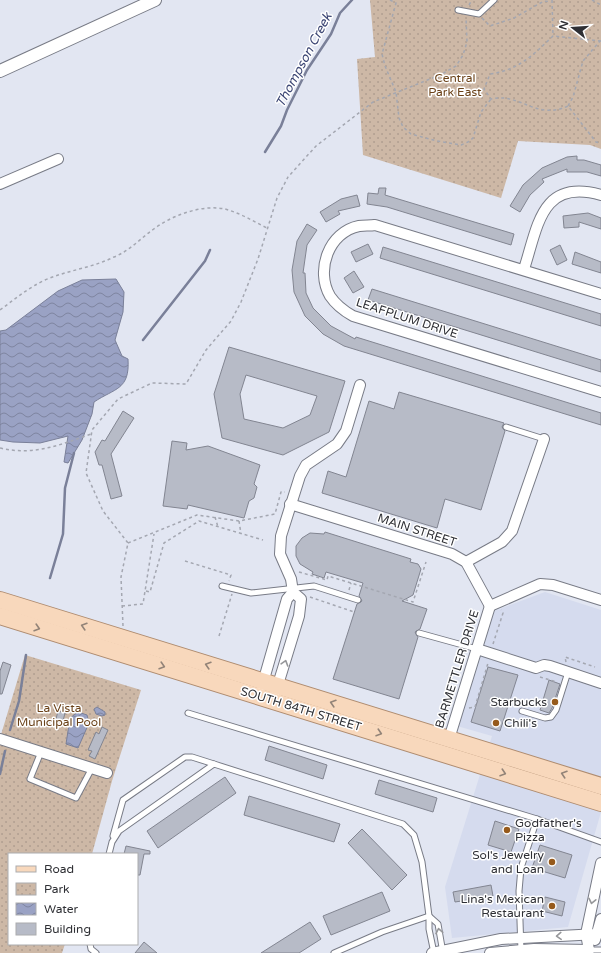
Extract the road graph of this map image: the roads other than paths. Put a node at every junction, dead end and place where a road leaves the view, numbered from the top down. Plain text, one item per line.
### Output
1 (156, 0) edge
2 (494, 0) edge
3 (458, 10) dead end
4 (0, 71) edge
5 (58, 159) dead end
6 (0, 184) edge
7 (601, 196) edge
8 (524, 269) junction
9 (601, 294) edge
10 (360, 385) dead end
11 (601, 392) edge
12 (506, 427) dead end
13 (544, 439) joint
14 (290, 504) junction
15 (466, 562) junction
16 (222, 586) dead end
17 (293, 590) junction
18 (0, 600) edge
19 (358, 600) dead end
20 (601, 600) edge
21 (495, 607) junction
22 (0, 616) edge
23 (419, 633) dead end
24 (477, 650) junction
25 (568, 669) junction
26 (601, 682) edge
27 (269, 691) junction
28 (522, 711) dead end
29 (188, 714) dead end
30 (0, 739) edge
31 (449, 739) junction
32 (41, 752) junction
33 (214, 764) junction
34 (92, 768) junction
35 (107, 773) dead end
36 (601, 786) edge
37 (601, 803) edge
38 (537, 819) junction
39 (112, 842) junction
40 (601, 842) edge
41 (109, 853) edge
42 (601, 863) edge
43 (429, 916) junction
44 (601, 919) edge
45 (586, 934) junction
46 (599, 934) edge
47 (520, 938) junction
48 (90, 945) edge
49 (468, 949) edge
50 (601, 950) edge
51 (521, 951) edge
52 (589, 951) edge
53 (437, 952) edge
54 (96, 953) edge
55 (334, 953) edge
56 (490, 953) edge

1 - 4 street
2 - 3 lane
5 - 6 street
7 - 8 street
8 - 9 street, LEAFPLUM DRIVE
8 - 11 street, LEAFPLUM DRIVE
10 - 14 street
12 - 13 lane
13 - 15 street
14 - 15 street, MAIN STREET
14 - 17 street
15 - 21 street, MAIN STREET
16 - 17 lane
17 - 19 lane
17 - 27 street
27 -> 17 street
27 -> 18 main road, SOUTH 84TH STREET
20 - 21 street
21 - 24 street, BARMETTLER DRIVE
22 -> 27 main road, SOUTH 84TH STREET
23 - 24 lane
24 - 25 street
24 - 31 street, BARMETTLER DRIVE
25 - 26 street
25 - 28 lane
31 -> 27 main road, SOUTH 84TH STREET
27 -> 37 main road, SOUTH 84TH STREET
29 - 38 lane
30 - 32 street
36 -> 31 main road, SOUTH 84TH STREET
32 - 34 street
32 - 34 lane
33 - 39 lane
33 - 39 lane
33 - 43 lane
34 - 35 street
38 - 40 lane
38 - 47 lane
39 - 41 lane
42 -> 45 street
43 - 53 lane
53 -> 43 lane
43 - 55 lane
44 - 46 street
45 - 46 street
45 -> 47 street
45 - 52 street
46 - 52 street
47 - 49 street
47 - 51 lane
48 - 54 lane
49 - 53 street
50 - 52 lane
51 - 52 street
51 - 56 street

